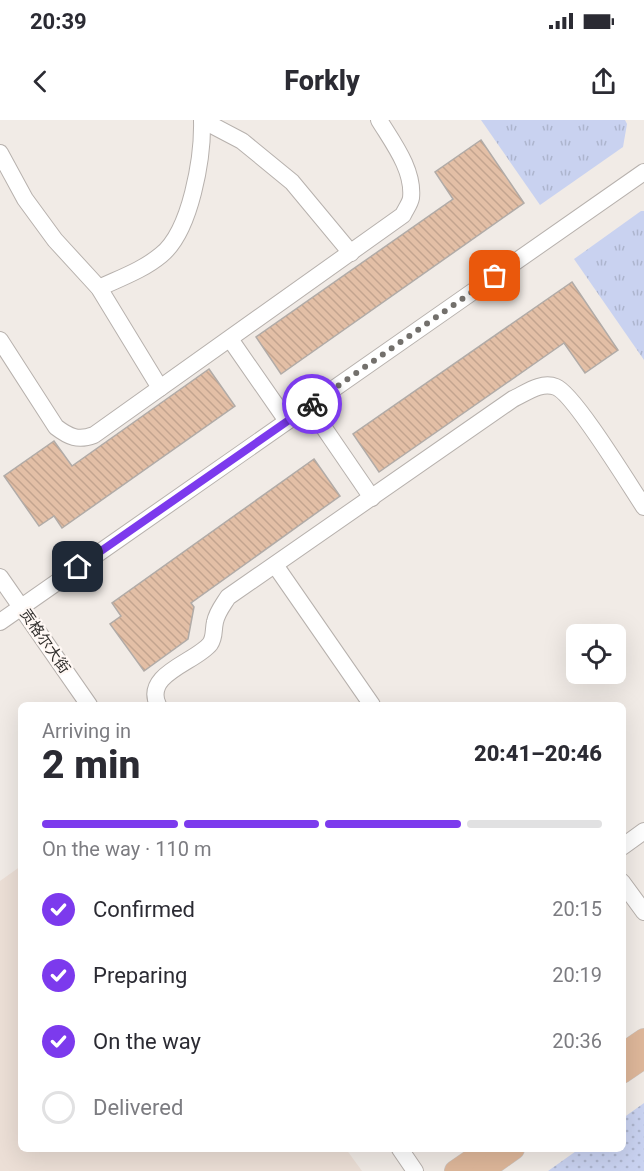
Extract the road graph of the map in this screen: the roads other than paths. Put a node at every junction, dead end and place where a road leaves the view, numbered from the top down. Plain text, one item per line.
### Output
1 (202, 120) edge
2 (379, 120) edge
3 (0, 153) edge
4 (644, 172) edge
5 (351, 253) junction
6 (99, 288) junction
7 (230, 339) junction
8 (0, 340) edge
9 (160, 388) junction
10 (309, 406) junction
11 (287, 421) junction
12 (372, 498) junction
13 (644, 507) edge
14 (275, 565) junction
15 (0, 577) edge
16 (21, 607) junction
17 (0, 622) edge
18 (87, 702) edge
19 (157, 702) edge
20 (370, 702) edge
21 (644, 831) edge
22 (626, 844) edge
23 (626, 887) edge
24 (644, 912) edge
25 (644, 1039) edge
26 (626, 1051) edge
27 (644, 1058) edge
28 (626, 1070) edge
29 (401, 1152) edge
30 (483, 1152) edge
31 (510, 1152) edge
32 (415, 1171) edge
33 (455, 1171) edge
34 (483, 1171) edge

1 - 5 street
1 - 6 street
2 - 5 street
3 - 6 street
4 - 10 street
5 - 7 street
6 - 9 street
7 - 9 street
7 - 11 street
8 - 9 street
10 - 11 street
10 - 12 street
11 - 16 street
12 - 13 street
12 - 14 street
14 - 19 street
14 - 20 street
15 - 16 street, 贡格尔大街
16 - 17 street
16 - 18 street, 贡格尔大街
21 - 22 street
23 - 24 street
25 - 26 main road
27 - 28 main road
29 - 32 street
30 - 33 main road
31 - 34 main road

